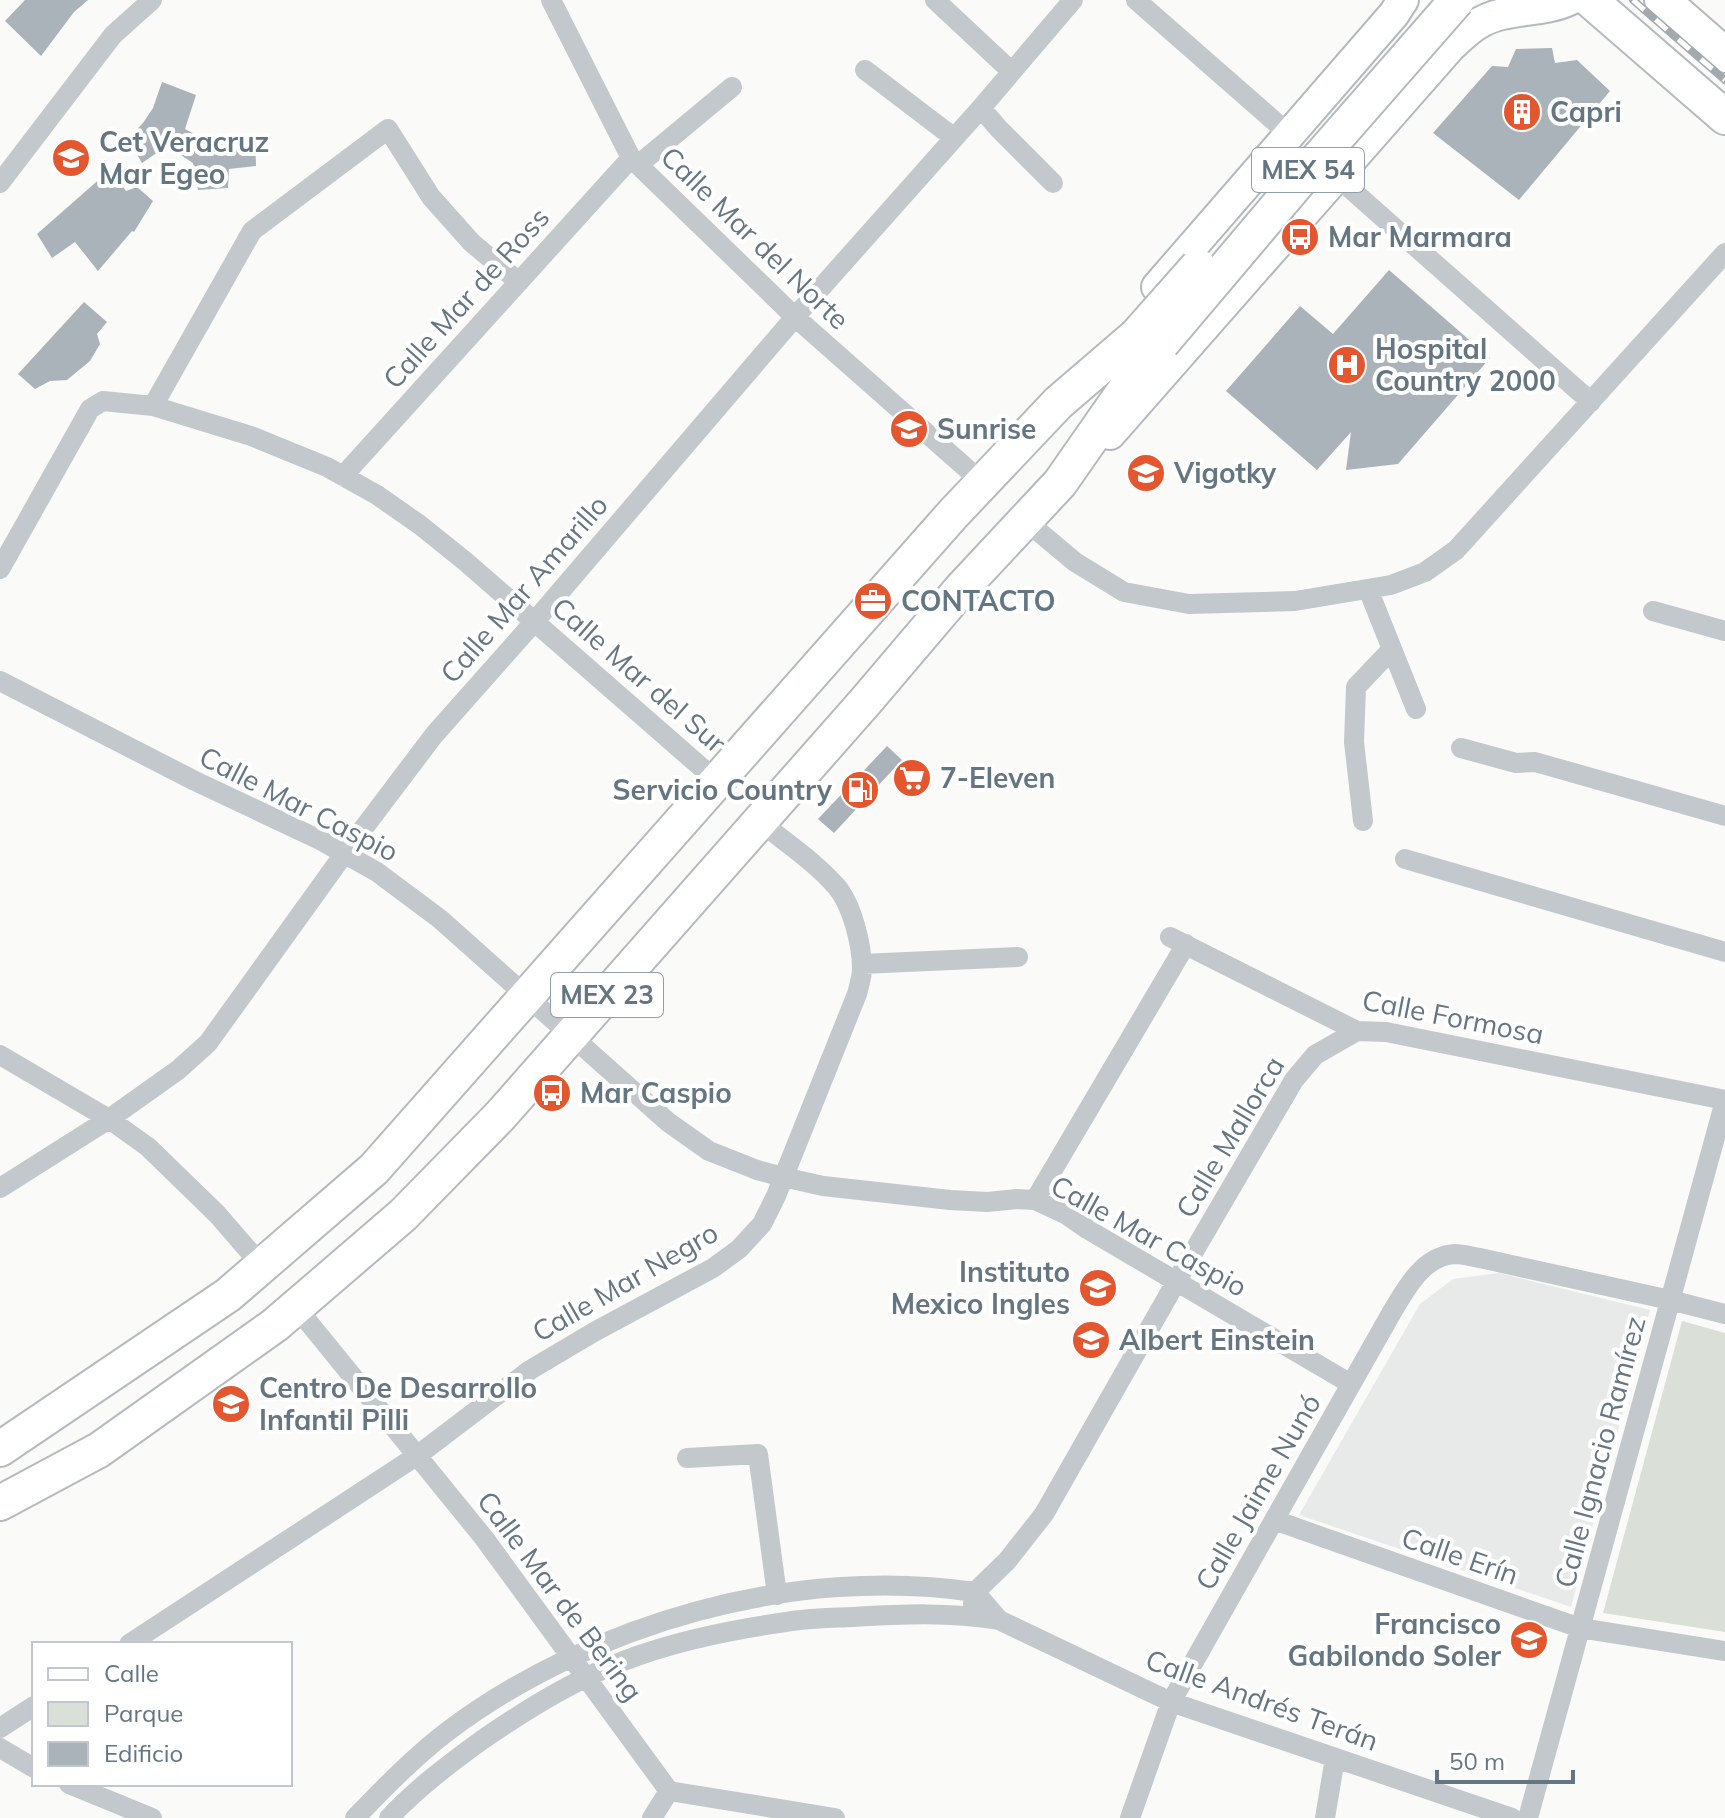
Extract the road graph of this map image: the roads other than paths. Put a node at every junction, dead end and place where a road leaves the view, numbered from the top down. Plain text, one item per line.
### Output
1 (152, 0) edge
2 (551, 0) edge
3 (935, 0) edge
4 (1073, 0) edge
5 (1136, 0) edge
6 (1403, 0) edge
7 (1429, 0) edge
8 (1457, 0) edge
9 (1479, 0) edge
10 (1569, 0) edge
11 (1590, 0) edge
12 (1662, 0) edge
13 (1524, 11) junction
14 (1373, 38) junction
15 (1724, 52) edge
16 (865, 70) dead end
17 (1011, 71) junction
18 (1422, 78) junction
19 (732, 87) dead end
20 (981, 108) junction
21 (1725, 117) edge
22 (1289, 134) junction
23 (953, 137) junction
24 (634, 162) junction
25 (1336, 176) junction
26 (0, 183) edge
27 (1053, 183) dead end
28 (1725, 253) edge
29 (519, 282) junction
30 (795, 317) junction
31 (1149, 340) junction
32 (1591, 402) junction
33 (1058, 403) joint
34 (153, 406) junction
35 (974, 475) junction
36 (343, 476) junction
37 (1060, 483) junction
38 (953, 514) junction
39 (1026, 521) junction
40 (0, 569) edge
41 (1368, 589) junction
42 (1653, 611) dead end
43 (535, 621) junction
44 (1725, 631) edge
45 (1392, 649) junction
46 (0, 681) edge
47 (1416, 709) dead end
48 (1461, 748) dead end
49 (717, 781) junction
50 (1725, 816) edge
51 (759, 821) junction
52 (1363, 821) dead end
53 (344, 854) junction
54 (1405, 859) dead end
55 (1725, 952) edge
56 (1018, 957) dead end
57 (862, 964) junction
58 (528, 996) junction
59 (1357, 1031) junction
60 (570, 1037) junction
61 (0, 1055) edge
62 (1725, 1100) edge
63 (109, 1119) junction
64 (783, 1177) junction
65 (0, 1188) edge
66 (1035, 1200) junction
67 (262, 1266) junction
68 (1176, 1282) junction
69 (1670, 1300) junction
70 (296, 1307) junction
71 (1725, 1314) edge
72 (1351, 1384) junction
73 (0, 1449) edge
74 (99, 1450) junction
75 (418, 1455) junction
76 (687, 1458) dead end
77 (0, 1503) edge
78 (0, 1516) edge
79 (1274, 1520) junction
80 (975, 1592) junction
81 (777, 1595) junction
82 (970, 1615) junction
83 (999, 1620) junction
84 (1580, 1628) junction
85 (132, 1642) edge
86 (1725, 1651) edge
87 (571, 1657) junction
88 (586, 1678) junction
89 (1171, 1702) junction
90 (32, 1707) edge
91 (0, 1728) edge
92 (0, 1748) edge
93 (1335, 1758) junction
94 (32, 1767) edge
95 (74, 1786) edge
96 (669, 1791) junction
97 (152, 1818) edge
98 (355, 1818) edge
99 (389, 1818) edge
100 (652, 1818) edge
101 (835, 1818) edge
102 (1130, 1818) edge
103 (1325, 1818) edge
104 (1512, 1818) edge
105 (1528, 1818) edge

1 - 26 street
2 - 24 street, Calle Mar del Norte
3 - 17 street
4 - 17 street, Calle Mar Amarillo
5 - 22 street
6 - 14 main road, MEX 23
7 - 31 main road, MEX 54, bridge
8 - 31 main road, MEX 54, bridge
9 - 13 main road, MEX 23
10 - 13 main road, MEX 23
11 - 21 main road
12 - 15 main road
13 - 18 main road, MEX 23
14 - 18 main road
14 - 22 main road, MEX 23
16 - 23 street
17 - 20 street, Calle Mar Amarillo
18 - 25 main road, MEX 23
19 - 24 street, Calle Mar de Ross
20 - 23 street, Calle Mar Amarillo
20 - 27 street
22 - 35 main road, MEX 23
23 - 30 street, Calle Mar Amarillo
24 - 29 street, Calle Mar de Ross
24 - 30 street, Calle Mar del Norte
25 - 32 street
25 - 37 main road, MEX 23
28 - 32 street
29 - 34 street
29 - 36 street, Calle Mar de Ross
30 - 35 street, Calle Mar del Norte
30 - 43 street, Calle Mar Amarillo
31 - 33 main road, MEX 54
31 - 37 main road, MEX 54
32 - 41 street
33 - 38 main road, MEX 23
34 - 36 street, Calle Mar del Sur
34 - 40 street, Calle Mar del Sur
35 - 38 main road, MEX 23
36 - 43 street, Calle Mar del Sur
37 - 39 main road, MEX 23
38 - 49 main road, MEX 23
39 - 41 street
39 - 51 main road, MEX 23
41 - 45 street
42 - 44 street
43 - 49 street, Calle Mar del Sur
43 - 53 street, Calle Mar Amarillo
45 - 47 street
45 - 52 street
46 - 53 street, Calle Mar Caspio
48 - 50 street
49 - 58 main road, MEX 23
51 - 57 street, Calle Mar Negro
51 - 60 main road, MEX 23
53 - 58 street, Calle Mar Caspio
53 - 63 street, Calle Mar Amarillo
54 - 55 street
56 - 57 street
57 - 64 street, Calle Mar Negro
58 - 60 street, Calle Mar Caspio
58 - 67 main road, MEX 23
59 - 62 street, Calle Formosa
59 - 66 street, Calle Formosa
59 - 68 street, Calle Mallorca
60 - 64 street, Calle Mar Caspio
60 - 70 main road, MEX 23
61 - 63 street
62 - 69 street, Calle Ignacio Ramírez
63 - 65 street, Calle Mar Amarillo
63 - 67 street
64 - 66 street, Calle Mar Caspio
64 - 75 street, Calle Mar Negro
66 - 68 street, Calle Mar Caspio
67 - 73 main road, MEX 23
68 - 72 street, Calle Mar Caspio
68 - 80 street, Calle Mallorca
69 - 71 street, Calle Jaime Nunó
69 - 72 street, Calle Jaime Nunó
69 - 84 street, Calle Ignacio Ramírez
70 - 74 main road, MEX 23
70 - 75 street, Calle Mar de Bering
72 - 79 street, Calle Jaime Nunó
74 - 77 main road, MEX 23
74 - 78 main road
75 - 85 street, Calle Mar Negro
75 - 87 street, Calle Mar de Bering
76 - 81 street
79 - 84 street, Calle Erín
79 - 89 street, Calle Jaime Nunó
80 - 81 street
80 - 82 street
80 - 83 street, Calle Andrés Terán
81 - 87 street
82 - 83 street, Calle Andrés Terán
82 - 88 street, Calle Andrés Terán
83 - 89 street, Calle Andrés Terán
84 - 86 street, Calle Erín
84 - 105 street, Calle Ignacio Ramírez
87 - 88 street, Calle Mar de Bering
87 - 98 street
88 - 96 street, Calle Mar de Bering
88 - 99 street, Calle Andrés Terán
89 - 93 street, Calle Andrés Terán
89 - 102 street, Calle Jaime Nunó
90 - 91 street
92 - 94 street
93 - 103 street
93 - 104 street, Calle Andrés Terán
95 - 97 street
96 - 100 street
96 - 101 street

